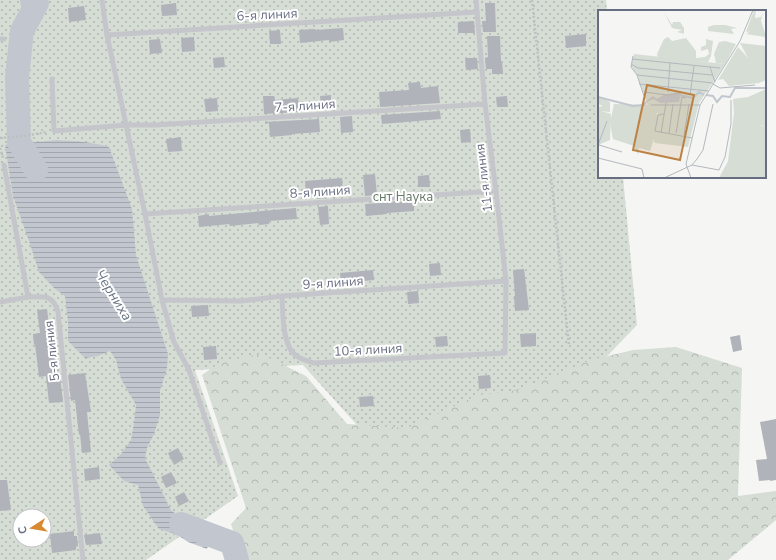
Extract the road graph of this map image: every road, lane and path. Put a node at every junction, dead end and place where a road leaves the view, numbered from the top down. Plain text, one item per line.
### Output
1 (102, 0) edge
2 (476, 0) edge
3 (532, 0) edge
4 (477, 12) junction
5 (107, 35) junction
6 (52, 79) dead end
7 (485, 104) junction
8 (126, 125) junction
9 (54, 131) junction
10 (0, 138) edge
11 (4, 165) dead end
12 (496, 191) junction
13 (145, 214) junction
14 (506, 281) junction
15 (282, 296) junction
16 (28, 297) junction
17 (162, 300) junction
18 (0, 302) edge
19 (569, 346) dead end
20 (505, 354) joint
21 (220, 463) dead end
22 (83, 560) edge

1 - 5 lane
2 - 4 lane, 11-я линия
3 - 19 path
4 - 5 lane, 6-я линия
4 - 7 lane, 11-я линия
5 - 8 lane
6 - 9 lane
7 - 8 lane, 7-я линия
7 - 12 lane, 11-я линия
8 - 9 lane, 7-я линия
8 - 13 lane
9 - 10 path
11 - 16 lane
12 - 13 lane, 8-я линия
12 - 14 lane, 11-я линия
13 - 17 lane
14 - 15 lane, 9-я линия
14 - 20 lane, 11-я линия
15 - 17 lane, 9-я линия
15 - 20 lane, 10-я линия
16 - 18 lane
16 - 22 lane, 5-я линия
17 - 21 lane

